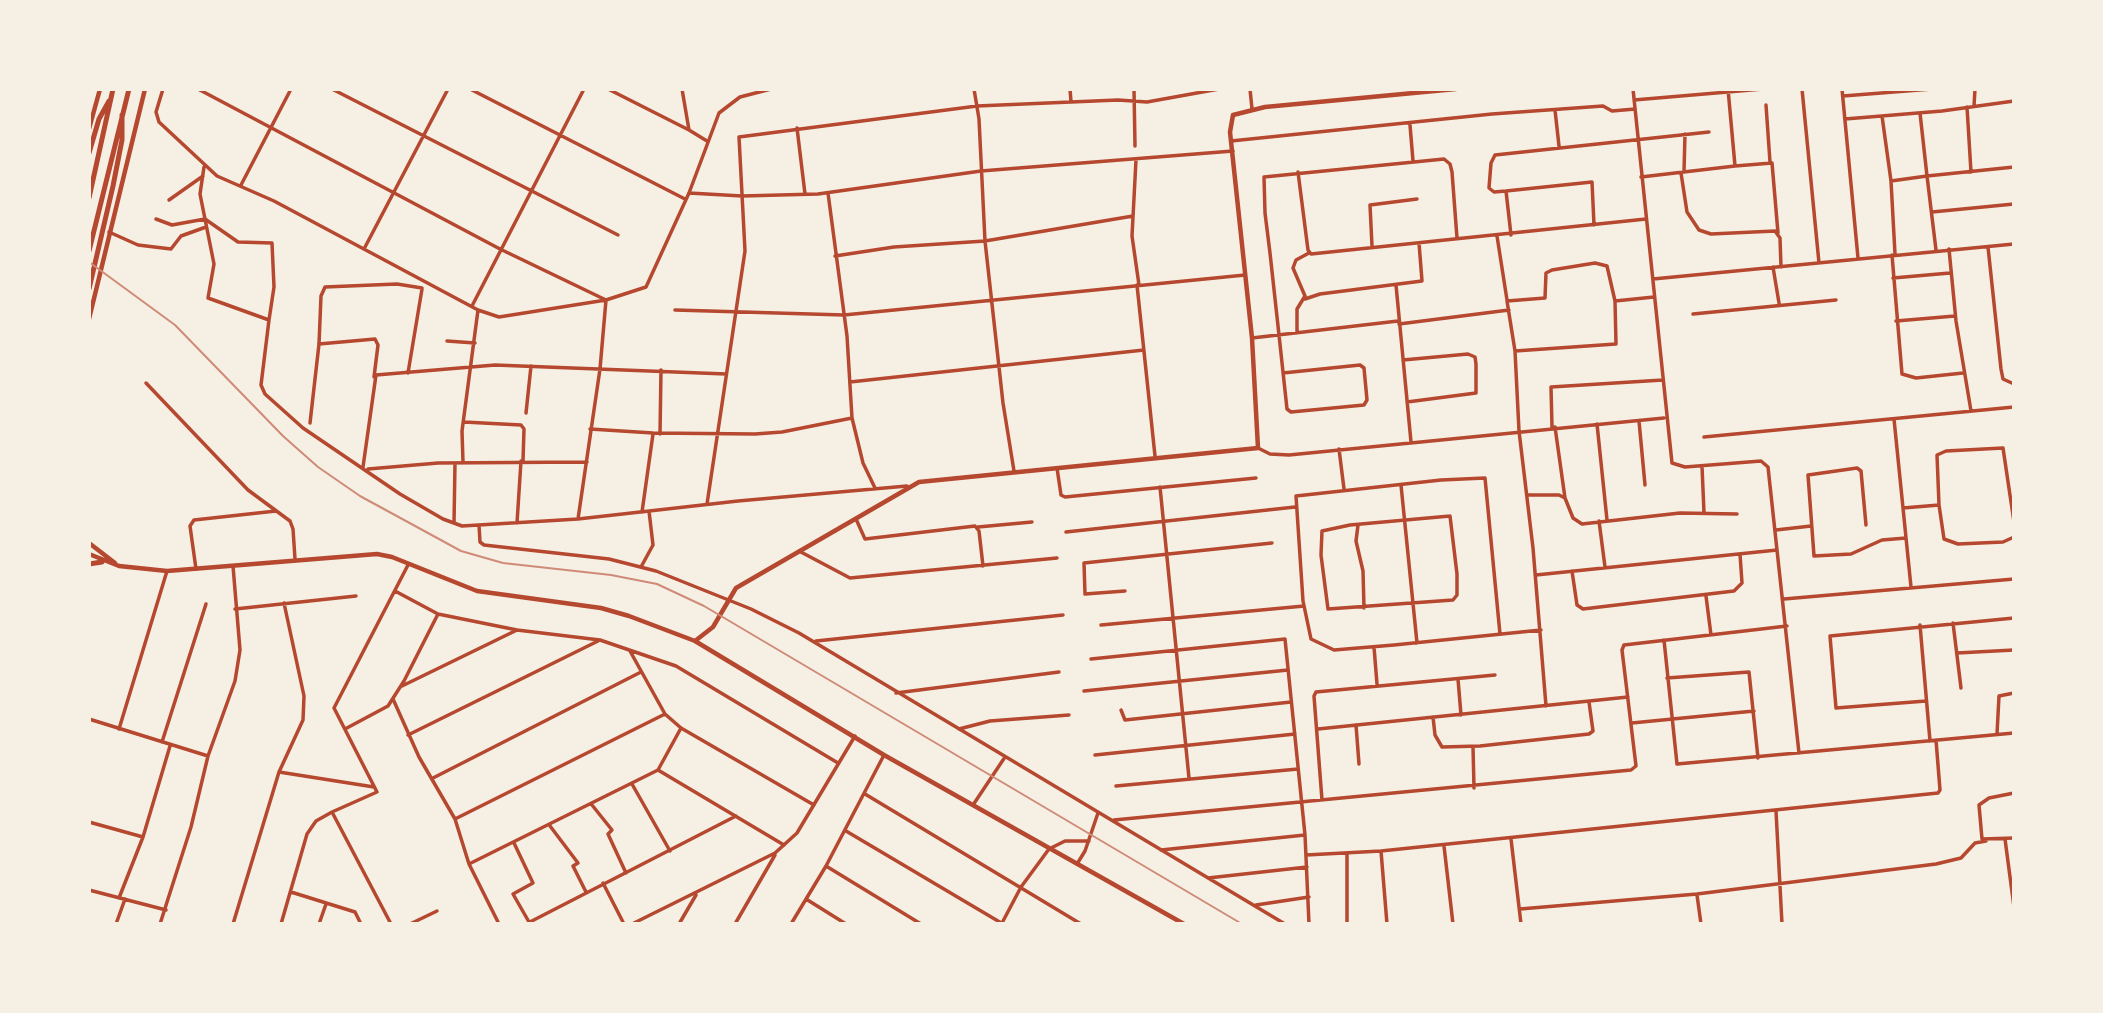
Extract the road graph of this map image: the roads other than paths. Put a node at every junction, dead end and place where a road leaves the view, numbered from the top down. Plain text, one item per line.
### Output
1 (100, 89) edge
2 (113, 89) edge
3 (129, 89) edge
4 (145, 89) edge
5 (163, 89) edge
6 (198, 89) edge
7 (291, 89) edge
8 (332, 89) edge
9 (448, 89) edge
10 (470, 89) edge
11 (584, 89) edge
12 (608, 89) edge
13 (682, 89) edge
14 (771, 89) edge
15 (974, 89) edge
16 (1070, 89) edge
17 (1134, 89) edge
18 (1219, 89) edge
19 (1250, 89) edge
20 (1366, 89) edge
21 (1456, 89) edge
22 (1633, 89) edge
23 (1763, 89) edge
24 (1802, 89) edge
25 (1842, 89) edge
26 (1932, 89) edge
27 (1975, 89) edge
28 (1728, 91) edge
29 (1843, 96) junction
30 (1367, 98) junction
31 (110, 100) junction
32 (1135, 100) junction
33 (1634, 100) junction
34 (2014, 101) edge
35 (1071, 102) junction
36 (1766, 105) dead end
37 (977, 106) junction
38 (1974, 106) junction
39 (1967, 107) junction
40 (1252, 109) junction
41 (1635, 109) junction
42 (1555, 110) junction
43 (1920, 113) junction
44 (122, 115) junction
45 (1882, 116) junction
46 (1845, 119) junction
47 (1409, 125) junction
48 (797, 128) junction
49 (89, 129) edge
50 (270, 129) junction
51 (689, 130) junction
52 (1709, 132) dead end
53 (1685, 134) junction
54 (559, 135) junction
55 (425, 137) junction
56 (1638, 138) junction
57 (707, 141) junction
58 (1231, 141) junction
59 (1135, 146) dead end
60 (1559, 146) junction
61 (1233, 151) junction
62 (89, 153) edge
63 (1136, 160) junction
64 (1413, 162) junction
65 (1770, 162) junction
66 (1735, 166) junction
67 (204, 167) junction
68 (2014, 167) edge
69 (981, 171) junction
70 (1298, 172) junction
71 (1971, 172) junction
72 (1683, 173) junction
73 (203, 176) junction
74 (1927, 176) junction
75 (1641, 177) junction
76 (1891, 181) junction
77 (241, 185) junction
78 (530, 191) junction
79 (1506, 191) junction
80 (394, 192) junction
81 (689, 193) junction
82 (828, 193) junction
83 (805, 194) junction
84 (743, 195) junction
85 (89, 198) edge
86 (169, 200) dead end
87 (685, 200) junction
88 (1417, 200) dead end
89 (2014, 204) edge
90 (1932, 212) junction
91 (1133, 216) junction
92 (156, 219) dead end
93 (205, 219) junction
94 (1646, 219) junction
95 (1594, 225) junction
96 (207, 226) junction
97 (109, 232) junction
98 (1778, 233) junction
99 (618, 235) dead end
100 (1511, 235) junction
101 (1497, 236) junction
102 (1457, 238) junction
103 (985, 241) junction
104 (1419, 243) junction
105 (2014, 244) edge
106 (1372, 246) junction
107 (1987, 247) junction
108 (101, 249) junction
109 (364, 249) junction
110 (500, 249) junction
111 (1949, 249) junction
112 (1936, 250) junction
113 (89, 251) edge
114 (1309, 253) junction
115 (1894, 254) junction
116 (835, 256) junction
117 (1858, 258) junction
118 (1819, 263) junction
119 (1773, 267) junction
120 (1781, 267) junction
121 (1951, 272) junction
122 (1244, 275) junction
123 (95, 278) junction
124 (1893, 278) junction
125 (1653, 279) junction
126 (424, 282) junction
127 (1138, 285) junction
128 (1396, 285) junction
129 (422, 288) junction
130 (89, 289) edge
131 (1654, 298) junction
132 (1305, 299) junction
133 (606, 300) junction
134 (1836, 300) dead end
135 (1507, 301) junction
136 (1615, 301) junction
137 (993, 302) junction
138 (1779, 304) junction
139 (472, 306) junction
140 (478, 310) junction
141 (675, 310) dead end
142 (1508, 310) junction
143 (736, 311) junction
144 (1693, 314) dead end
145 (844, 315) junction
146 (1955, 316) junction
147 (89, 319) edge
148 (269, 320) junction
149 (1896, 321) junction
150 (1399, 323) junction
151 (1297, 332) junction
152 (1279, 335) junction
153 (1252, 338) junction
154 (447, 341) dead end
155 (475, 343) junction
156 (319, 344) junction
157 (1144, 349) junction
158 (1515, 351) junction
159 (1403, 360) junction
160 (531, 365) junction
161 (472, 367) junction
162 (999, 367) junction
163 (600, 369) junction
164 (661, 370) junction
165 (408, 373) junction
166 (1283, 373) junction
167 (1963, 373) junction
168 (726, 374) junction
169 (374, 377) junction
170 (1663, 380) junction
171 (850, 382) junction
172 (146, 383) dead end
173 (2014, 384) edge
174 (1407, 402) junction
175 (2014, 407) edge
176 (1971, 411) junction
177 (526, 412) dead end
178 (852, 418) junction
179 (1664, 418) junction
180 (1894, 419) junction
181 (1639, 421) junction
182 (464, 422) junction
183 (310, 423) dead end
184 (1597, 424) junction
185 (1554, 427) junction
186 (590, 429) junction
187 (1519, 431) junction
188 (653, 433) junction
189 (660, 434) junction
190 (717, 434) junction
191 (1704, 437) dead end
192 (1411, 442) junction
193 (1258, 448) junction
194 (1339, 449) junction
195 (1155, 456) junction
196 (522, 461) junction
197 (587, 461) junction
198 (455, 462) junction
199 (463, 462) junction
200 (1056, 466) junction
201 (1702, 466) junction
202 (365, 468) junction
203 (1014, 471) junction
204 (1256, 478) dead end
205 (1400, 484) junction
206 (1646, 485) dead end
207 (907, 486) junction
208 (1160, 487) junction
209 (875, 488) junction
210 (1344, 489) junction
211 (1527, 495) junction
212 (1565, 498) junction
213 (707, 504) junction
214 (1939, 505) junction
215 (1295, 507) junction
216 (1903, 508) junction
217 (278, 510) junction
218 (649, 511) junction
219 (642, 512) junction
220 (1704, 513) junction
221 (1737, 514) dead end
222 (856, 517) junction
223 (578, 519) junction
224 (1607, 520) junction
225 (1032, 522) dead end
226 (1163, 522) junction
227 (1599, 522) junction
228 (2014, 522) edge
229 (454, 523) junction
230 (517, 523) junction
231 (1405, 523) junction
232 (479, 525) junction
233 (1358, 525) junction
234 (1866, 525) dead end
235 (1811, 526) junction
236 (978, 527) junction
237 (1776, 530) junction
238 (1066, 532) dead end
239 (2014, 537) edge
240 (1906, 538) junction
241 (89, 543) edge
242 (1272, 543) dead end
243 (1778, 550) junction
244 (799, 551) junction
245 (89, 554) edge
246 (1167, 554) junction
247 (1741, 554) junction
248 (1057, 558) dead end
249 (295, 559) junction
250 (102, 562) junction
251 (89, 564) edge
252 (408, 565) junction
253 (118, 566) junction
254 (233, 566) junction
255 (983, 566) junction
256 (641, 567) junction
257 (1605, 567) junction
258 (196, 569) junction
259 (167, 571) junction
260 (1573, 571) junction
261 (1536, 575) junction
262 (2014, 579) edge
263 (1911, 587) junction
264 (395, 591) junction
265 (1125, 591) dead end
266 (356, 596) dead end
267 (1706, 596) junction
268 (1784, 599) junction
269 (726, 600) junction
270 (284, 603) junction
271 (206, 604) dead end
272 (1413, 604) junction
273 (1304, 606) junction
274 (235, 608) junction
275 (1364, 608) junction
276 (438, 614) junction
277 (1062, 615) dead end
278 (1174, 616) junction
279 (2014, 618) edge
280 (1953, 623) junction
281 (1101, 625) dead end
282 (1920, 625) junction
283 (1787, 626) junction
284 (517, 629) junction
285 (1541, 630) junction
286 (1500, 634) junction
287 (1711, 635) junction
288 (600, 640) junction
289 (1664, 640) junction
290 (695, 641) junction
291 (814, 642) junction
292 (1418, 643) junction
293 (1374, 647) junction
294 (629, 649) junction
295 (1177, 649) junction
296 (2014, 650) edge
297 (1956, 653) junction
298 (1091, 659) dead end
299 (1288, 670) junction
300 (641, 672) junction
301 (1059, 672) dead end
302 (1495, 675) dead end
303 (1667, 678) junction
304 (1458, 679) junction
305 (1180, 682) junction
306 (1377, 684) junction
307 (400, 687) junction
308 (1961, 688) dead end
309 (1084, 691) dead end
310 (897, 693) junction
311 (2014, 693) edge
312 (1629, 697) junction
313 (393, 699) junction
314 (1926, 701) junction
315 (1291, 702) junction
316 (1589, 702) junction
317 (1546, 706) junction
318 (1121, 710) dead end
319 (1754, 711) junction
320 (1183, 712) junction
321 (665, 714) junction
322 (1069, 715) dead end
323 (1461, 715) junction
324 (1433, 717) junction
325 (89, 719) edge
326 (1671, 719) junction
327 (1632, 723) junction
328 (1356, 725) junction
329 (681, 728) junction
330 (119, 729) junction
331 (345, 729) junction
332 (959, 729) junction
333 (1318, 729) junction
334 (2014, 733) edge
335 (1295, 734) junction
336 (1997, 734) junction
337 (408, 735) junction
338 (855, 736) junction
339 (1936, 740) junction
340 (1930, 741) junction
341 (162, 742) junction
342 (1186, 745) junction
343 (170, 746) junction
344 (1473, 747) junction
345 (1799, 753) junction
346 (884, 755) junction
347 (1095, 755) dead end
348 (208, 756) junction
349 (1005, 757) junction
350 (1758, 758) junction
351 (838, 763) junction
352 (1359, 764) dead end
353 (1298, 769) junction
354 (658, 770) junction
355 (279, 772) junction
356 (433, 778) junction
357 (1189, 778) junction
358 (632, 784) junction
359 (1116, 786) dead end
360 (375, 788) junction
361 (1474, 788) junction
362 (864, 793) junction
363 (2014, 793) edge
364 (1322, 800) junction
365 (1302, 801) junction
366 (592, 804) junction
367 (814, 805) junction
368 (973, 805) junction
369 (1776, 811) junction
370 (332, 812) junction
371 (1098, 813) junction
372 (737, 816) junction
373 (455, 820) junction
374 (1112, 821) junction
375 (89, 822) edge
376 (550, 826) junction
377 (846, 831) junction
378 (1305, 835) junction
379 (143, 837) junction
380 (2014, 838) edge
381 (1511, 839) junction
382 (2005, 839) junction
383 (1089, 841) junction
384 (1986, 841) junction
385 (514, 843) junction
386 (784, 845) junction
387 (1444, 845) junction
388 (1049, 849) junction
389 (1160, 850) junction
390 (670, 851) junction
391 (1381, 851) junction
392 (775, 853) junction
393 (1347, 853) junction
394 (1306, 855) junction
395 (469, 864) junction
396 (1077, 864) junction
397 (826, 866) junction
398 (1307, 867) junction
399 (626, 873) junction
400 (1206, 878) junction
401 (1779, 882) junction
402 (603, 883) junction
403 (1021, 887) junction
404 (89, 890) edge
405 (291, 892) junction
406 (586, 892) junction
407 (697, 893) junction
408 (1697, 894) junction
409 (1308, 897) junction
410 (122, 899) junction
411 (806, 899) junction
412 (326, 904) junction
413 (1254, 905) junction
414 (2014, 907) edge
415 (1520, 909) junction
416 (166, 910) junction
417 (437, 911) dead end
418 (527, 923) edge
419 (116, 924) edge
420 (160, 924) edge
421 (233, 924) edge
422 (281, 924) edge
423 (319, 924) edge
424 (361, 924) edge
425 (391, 924) edge
426 (410, 924) edge
427 (499, 924) edge
428 (624, 924) edge
429 (632, 924) edge
430 (679, 924) edge
431 (735, 924) edge
432 (790, 924) edge
433 (846, 924) edge
434 (921, 924) edge
435 (1002, 924) edge
436 (1080, 924) edge
437 (1184, 924) edge
438 (1285, 924) edge
439 (1309, 924) edge
440 (1348, 924) edge
441 (1387, 924) edge
442 (1453, 924) edge
443 (1521, 924) edge
444 (1700, 924) edge
445 (1782, 924) edge

1 - 49 street
2 - 31 highway
3 - 44 highway
4 - 97 street
5 - 67 street
6 - 50 street
7 - 50 street
8 - 55 street
9 - 55 street
10 - 54 street
11 - 54 street
12 - 51 street
13 - 51 street
14 - 57 street
15 - 37 street
16 - 35 street
17 - 32 street
18 - 32 street
19 - 40 street
20 - 30 street
21 - 30 street
22 - 33 street
23 - 28 street
24 - 118 street
25 - 29 street
26 - 29 street
27 - 38 street
28 - 33 street
28 - 66 street
29 - 46 street
30 - 40 street
31 - 62 highway
31 - 85 highway
32 - 35 street
32 - 59 street
33 - 41 street
34 - 38 street
35 - 37 street
36 - 65 street
37 - 48 street
37 - 69 street
38 - 39 street
39 - 43 street
39 - 71 street
40 - 58 street
41 - 42 street
41 - 56 street
42 - 47 street
42 - 60 street
43 - 45 street
43 - 74 street
44 - 108 highway
44 - 113 highway
45 - 46 street
45 - 76 street
46 - 117 street
47 - 58 street
47 - 64 street
48 - 83 street
48 - 84 street
50 - 77 street
50 - 80 street
51 - 57 street
52 - 53 street
53 - 56 street
53 - 72 street
54 - 78 street
54 - 87 street
55 - 78 street
55 - 80 street
56 - 60 street
56 - 75 street
57 - 81 street
58 - 61 street
60 - 79 street
61 - 63 street
61 - 122 street
63 - 69 street
63 - 91 street
64 - 70 street
64 - 102 street
65 - 66 street
65 - 98 street
66 - 72 street
67 - 73 street
67 - 77 street
68 - 71 street
69 - 82 street
69 - 103 street
70 - 114 street
70 - 152 street
71 - 74 street
72 - 75 street
72 - 98 street
73 - 86 street
73 - 93 street
74 - 76 street
74 - 90 street
75 - 94 street
76 - 115 street
77 - 109 street
78 - 99 street
78 - 110 street
79 - 95 street
79 - 100 street
80 - 109 street
80 - 110 street
81 - 84 street
81 - 87 street
82 - 83 street
82 - 116 street
83 - 84 street
84 - 143 street
87 - 133 street
88 - 106 street
89 - 90 street
90 - 112 street
91 - 103 street
91 - 127 street
92 - 93 street
93 - 96 street
93 - 148 street
94 - 95 street
94 - 125 street
95 - 100 street
96 - 97 street
96 - 148 street
97 - 108 street
98 - 120 street
100 - 101 street
101 - 102 street
101 - 135 street
102 - 104 street
103 - 116 street
103 - 137 street
104 - 106 street
104 - 128 street
105 - 107 street
106 - 114 street
107 - 111 street
107 - 173 street
108 - 123 highway
109 - 126 street
110 - 133 street
110 - 139 street
111 - 112 street
111 - 121 street
112 - 115 street
114 - 132 street
115 - 117 street
115 - 124 street
116 - 145 street
117 - 118 street
118 - 120 street
119 - 120 street
119 - 125 street
119 - 138 street
121 - 124 street
121 - 146 street
122 - 127 street
122 - 153 street
123 - 130 highway
123 - 147 street
124 - 149 street
125 - 131 street
126 - 129 street
126 - 139 street
127 - 137 street
127 - 157 street
128 - 132 street
128 - 150 street
129 - 156 street
129 - 165 street
131 - 136 street
131 - 170 street
132 - 151 street
133 - 140 street
133 - 163 street
134 - 138 street
135 - 136 street
135 - 142 street
136 - 158 street
137 - 145 street
137 - 162 street
138 - 144 street
139 - 140 street
140 - 155 street
141 - 143 street
142 - 150 street
142 - 158 street
143 - 145 street
143 - 168 street
145 - 171 street
146 - 149 street
146 - 167 street
148 - 202 street
149 - 167 street
150 - 151 street
150 - 159 street
151 - 152 street
152 - 153 street
152 - 166 street
153 - 193 street
154 - 155 street
155 - 161 street
156 - 169 street
156 - 183 street
157 - 162 street
157 - 195 street
158 - 187 street
159 - 174 street
159 - 174 street
160 - 161 street
160 - 163 street
160 - 177 street
161 - 165 street
161 - 182 street
162 - 171 street
162 - 203 street
163 - 164 street
163 - 186 street
164 - 168 street
164 - 189 street
165 - 169 street
166 - 166 street
167 - 176 street
168 - 190 street
169 - 202 street
170 - 179 street
170 - 185 street
171 - 178 street
172 - 217 street
174 - 192 street
175 - 176 street
176 - 180 street
178 - 190 street
178 - 209 street
179 - 181 street
179 - 201 street
180 - 191 street
180 - 216 street
181 - 184 street
181 - 206 street
182 - 196 street
182 - 199 street
184 - 185 street
184 - 224 street
185 - 187 street
185 - 212 street
186 - 188 street
186 - 197 street
187 - 192 street
187 - 211 street
188 - 189 street
188 - 219 street
189 - 190 street
190 - 213 street
192 - 194 street
193 - 194 street
193 - 195 street
194 - 210 street
195 - 200 street
196 - 197 street
196 - 199 street
196 - 230 street
197 - 223 street
198 - 199 street
198 - 202 street
198 - 229 street
200 - 203 street
200 - 208 street
201 - 220 street
201 - 237 street
202 - 229 street
203 - 207 street
204 - 208 street
205 - 210 street
205 - 231 street
205 - 286 street
207 - 209 street
207 - 222 street
208 - 226 street
209 - 213 street
210 - 215 street
211 - 212 street
211 - 261 street
212 - 227 street
213 - 218 street
214 - 216 street
214 - 228 street
214 - 239 street
215 - 226 street
215 - 273 street
216 - 240 street
217 - 249 street
217 - 258 street
218 - 219 street
218 - 256 street
219 - 223 street
220 - 221 street
220 - 224 street
222 - 236 street
222 - 244 street
223 - 230 street
224 - 227 street
225 - 236 street
226 - 238 street
226 - 246 street
227 - 257 street
229 - 232 street
230 - 232 street
231 - 233 street
231 - 272 street
231 - 272 street
232 - 256 street
233 - 275 street
233 - 275 street
234 - 235 street
235 - 237 street
235 - 240 street
236 - 255 street
237 - 243 street
240 - 263 street
241 - 253 street
242 - 246 street
243 - 247 street
243 - 268 street
244 - 255 street
244 - 269 street
245 - 250 street
246 - 265 street
246 - 278 street
247 - 257 street
247 - 267 street
248 - 255 street
249 - 252 street
249 - 254 street
250 - 251 highway
250 - 253 street
252 - 264 street
252 - 290 street
253 - 259 street
254 - 258 street
254 - 274 street
256 - 269 street
257 - 260 street
258 - 259 street
259 - 330 street
260 - 261 street
260 - 267 street
261 - 285 street
262 - 263 street
263 - 268 street
264 - 276 street
264 - 331 street
266 - 270 street
267 - 287 street
268 - 283 street
269 - 290 street
269 - 291 street
270 - 274 street
270 - 355 street
271 - 341 street
272 - 275 street
272 - 292 street
273 - 278 street
273 - 293 street
274 - 348 street
276 - 284 street
276 - 307 street
277 - 291 street
278 - 281 street
278 - 295 street
279 - 280 street
280 - 282 street
280 - 297 street
282 - 314 street
282 - 314 street
283 - 287 street
283 - 345 street
284 - 288 street
284 - 307 street
285 - 286 street
285 - 317 street
286 - 292 street
287 - 289 street
288 - 294 street
288 - 337 street
289 - 303 street
289 - 312 street
290 - 338 street
291 - 310 street
292 - 293 street
293 - 306 street
294 - 300 street
294 - 351 street
295 - 298 street
295 - 299 street
295 - 305 street
296 - 297 street
297 - 308 street
299 - 305 street
299 - 315 street
300 - 321 street
300 - 356 street
301 - 310 street
302 - 304 street
303 - 319 street
303 - 326 street
304 - 306 street
304 - 323 street
305 - 309 street
305 - 320 street
306 - 333 street
307 - 313 street
310 - 332 street
311 - 336 street
312 - 316 street
312 - 327 street
313 - 331 street
313 - 337 street
314 - 340 street
315 - 320 street
315 - 335 street
316 - 317 street
316 - 344 street
317 - 323 street
318 - 320 street
319 - 326 street
319 - 350 street
320 - 342 street
321 - 329 street
321 - 373 street
322 - 332 street
323 - 324 street
324 - 328 street
324 - 344 street
325 - 330 street
326 - 327 street
326 - 350 street
327 - 361 street
328 - 333 street
328 - 352 street
329 - 354 street
329 - 367 street
330 - 341 street
331 - 360 street
332 - 349 street
333 - 364 street
334 - 336 street
335 - 342 street
335 - 353 street
336 - 339 street
337 - 356 street
338 - 346 street
338 - 351 street
339 - 340 street
339 - 369 street
340 - 345 street
341 - 343 street
342 - 347 street
342 - 357 street
343 - 348 street
343 - 379 street
344 - 361 street
345 - 350 street
346 - 362 street
346 - 368 street
348 - 416 street
349 - 368 street
349 - 371 street
351 - 367 street
353 - 357 street
353 - 365 street
354 - 358 street
354 - 372 street
355 - 360 street
355 - 421 street
356 - 373 street
357 - 359 street
358 - 366 street
358 - 390 street
360 - 370 street
361 - 364 street
362 - 377 street
362 - 403 street
363 - 384 street
364 - 365 street
365 - 374 street
365 - 378 street
366 - 376 street
366 - 399 street
367 - 386 street
368 - 388 street
369 - 381 street
369 - 401 street
370 - 405 street
370 - 425 street
371 - 374 street
371 - 383 street
372 - 386 street
372 - 390 street
373 - 395 street
374 - 389 street
375 - 379 street
376 - 385 street
376 - 406 street
377 - 397 street
377 - 435 street
378 - 389 street
378 - 394 street
379 - 410 street
380 - 382 street
381 - 387 street
381 - 415 street
382 - 384 street
382 - 414 street
383 - 388 street
383 - 396 street
384 - 401 street
385 - 395 street
385 - 418 street
386 - 392 street
387 - 391 street
387 - 442 street
388 - 396 street
388 - 403 street
389 - 400 street
390 - 399 street
391 - 393 street
391 - 441 street
392 - 407 street
392 - 431 street
393 - 394 street
393 - 440 street
394 - 398 street
395 - 427 street
396 - 437 street
397 - 411 street
397 - 434 street
398 - 400 street
398 - 409 street
399 - 402 street
400 - 413 street
401 - 408 street
401 - 445 street
402 - 406 street
402 - 428 street
403 - 435 street
403 - 436 street
404 - 410 street
405 - 412 street
405 - 422 street
406 - 418 street
407 - 429 street
407 - 430 street
408 - 415 street
408 - 444 street
409 - 413 street
409 - 439 street
410 - 416 street
410 - 419 street
411 - 432 street
411 - 433 street
412 - 423 street
412 - 424 street
413 - 438 street
415 - 443 street
416 - 420 street
417 - 426 street

